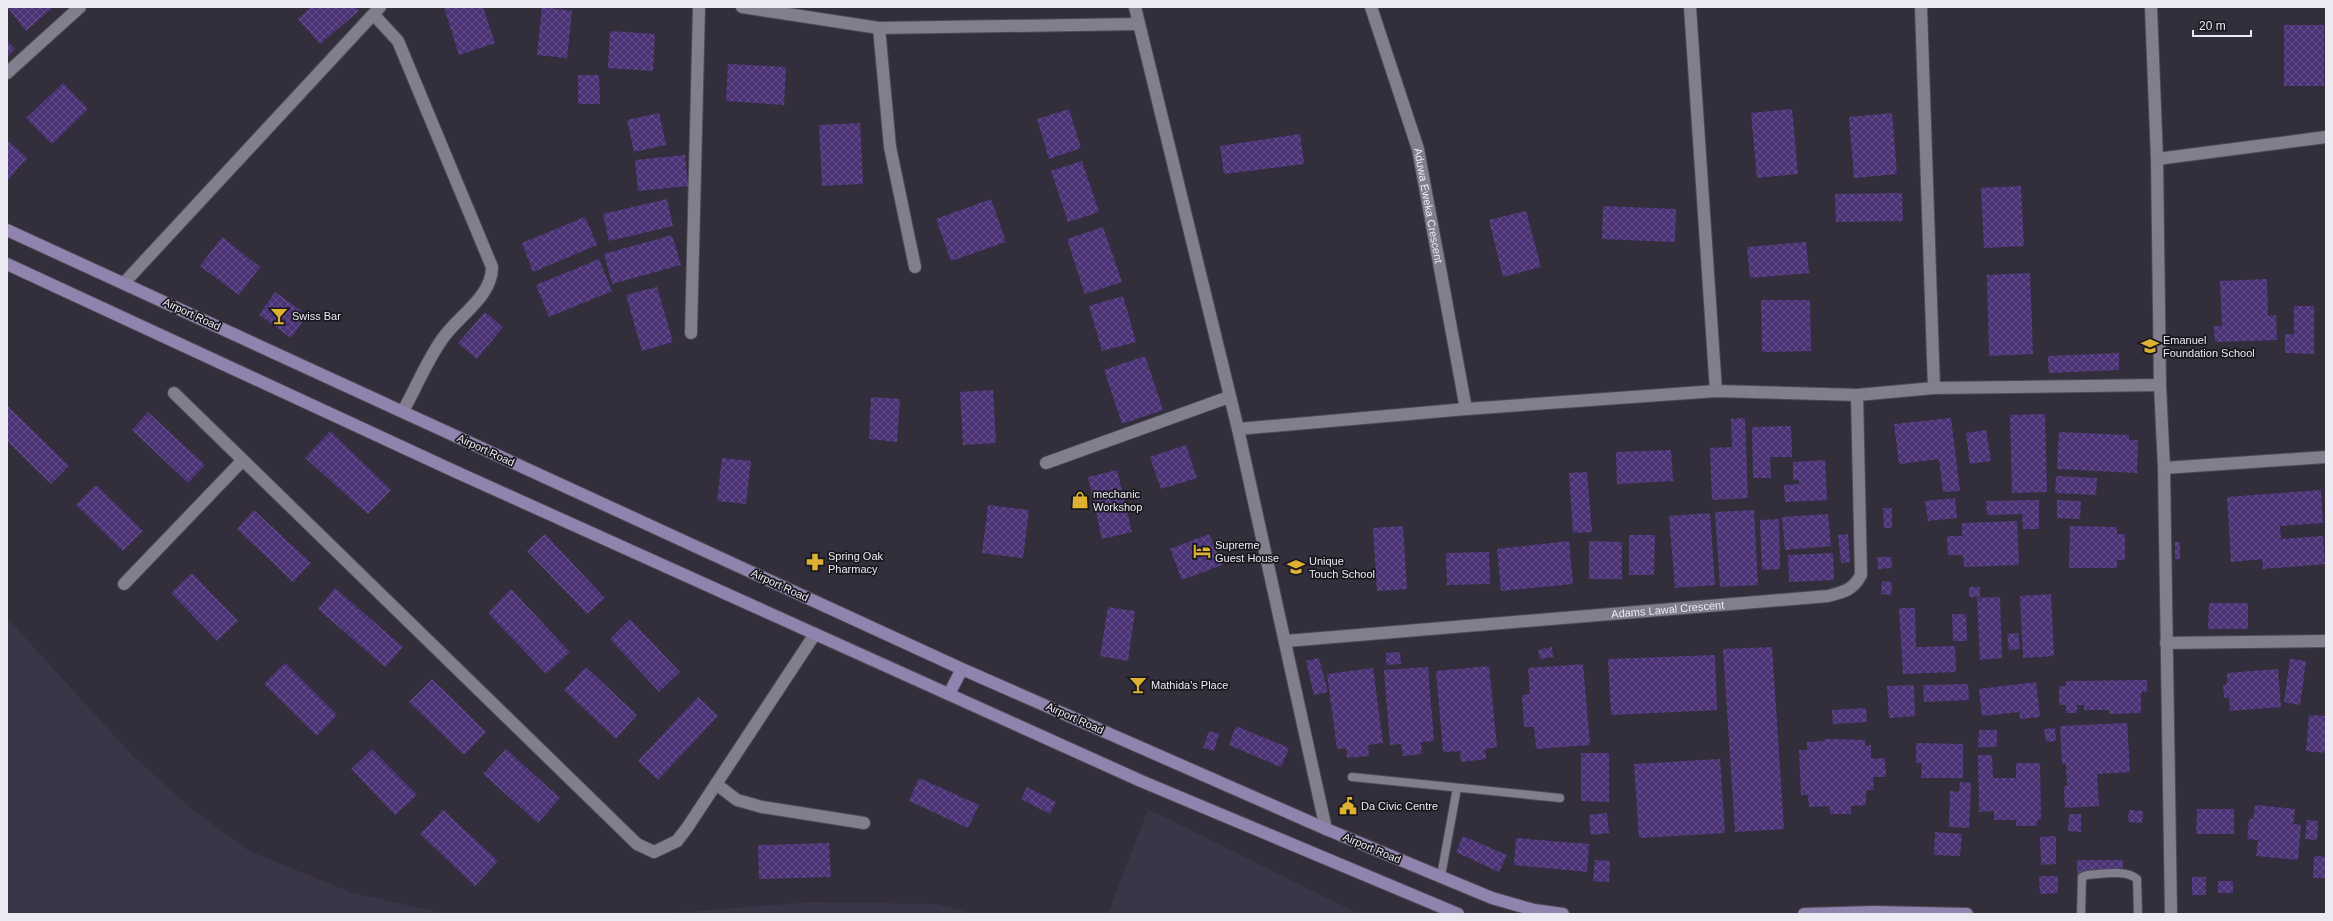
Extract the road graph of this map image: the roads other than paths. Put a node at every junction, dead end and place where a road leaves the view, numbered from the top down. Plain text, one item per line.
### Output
1 (80, 7) edge
2 (699, 7) edge
3 (742, 7) edge
4 (1135, 7) edge
5 (1371, 7) edge
6 (1690, 7) edge
7 (1921, 7) edge
8 (2151, 7) edge
9 (377, 11) edge
10 (1138, 24) junction
11 (879, 28) junction
12 (7, 73) edge
13 (2326, 137) edge
14 (2157, 159) junction
15 (7, 230) edge
16 (7, 264) edge
17 (914, 267) dead end
18 (124, 283) junction
19 (691, 333) dead end
20 (2160, 385) junction
21 (1934, 388) junction
22 (1716, 392) junction
23 (174, 393) dead end
24 (1857, 394) junction
25 (1229, 397) junction
26 (1466, 409) junction
27 (403, 412) junction
28 (1238, 429) junction
29 (2326, 457) edge
30 (243, 460) junction
31 (1046, 463) dead end
32 (2164, 468) junction
33 (124, 584) dead end
34 (815, 634) junction
35 (1286, 641) junction
36 (2326, 641) edge
37 (2166, 643) junction
38 (962, 669) junction
39 (949, 694) junction
40 (1352, 777) dead end
41 (716, 784) junction
42 (1457, 788) junction
43 (1560, 798) dead end
44 (864, 823) dead end
45 (1326, 829) junction
46 (1440, 876) junction
47 (1458, 914) edge
48 (1563, 914) edge
49 (1804, 914) edge
50 (1967, 914) edge
51 (2081, 914) edge
52 (2138, 914) edge
53 (2171, 914) edge

1 - 12 street
2 - 19 street
3 - 11 street
4 - 10 street
5 - 26 street, Aduwa Eweka Crescent
6 - 22 street
7 - 21 street
8 - 14 street
9 - 18 street
9 - 27 street
10 - 11 street
10 - 25 street
11 - 17 street
13 - 14 street
14 - 20 street
15 - 18 main road, Airport Road
16 - 34 main road
18 - 27 main road, Airport Road
20 - 21 street
20 - 32 street
21 - 24 street
22 - 24 street
22 - 26 street
23 - 30 street
24 - 35 street, Adams Lawal Crescent
25 - 28 street
25 - 31 street
26 - 28 street
27 - 38 main road, Airport Road
28 - 35 street
29 - 32 street
30 - 33 street
30 - 41 street
32 - 37 street
34 - 39 main road
34 - 41 street
35 - 45 street
36 - 37 street
37 - 53 street
38 - 39 main road
38 - 45 main road, Airport Road
39 - 47 main road
40 - 42 lane
41 - 44 street
42 - 43 lane
42 - 46 lane
45 - 46 main road, Airport Road
46 - 48 main road, Airport Road
49 - 50 main road
51 - 52 lane

